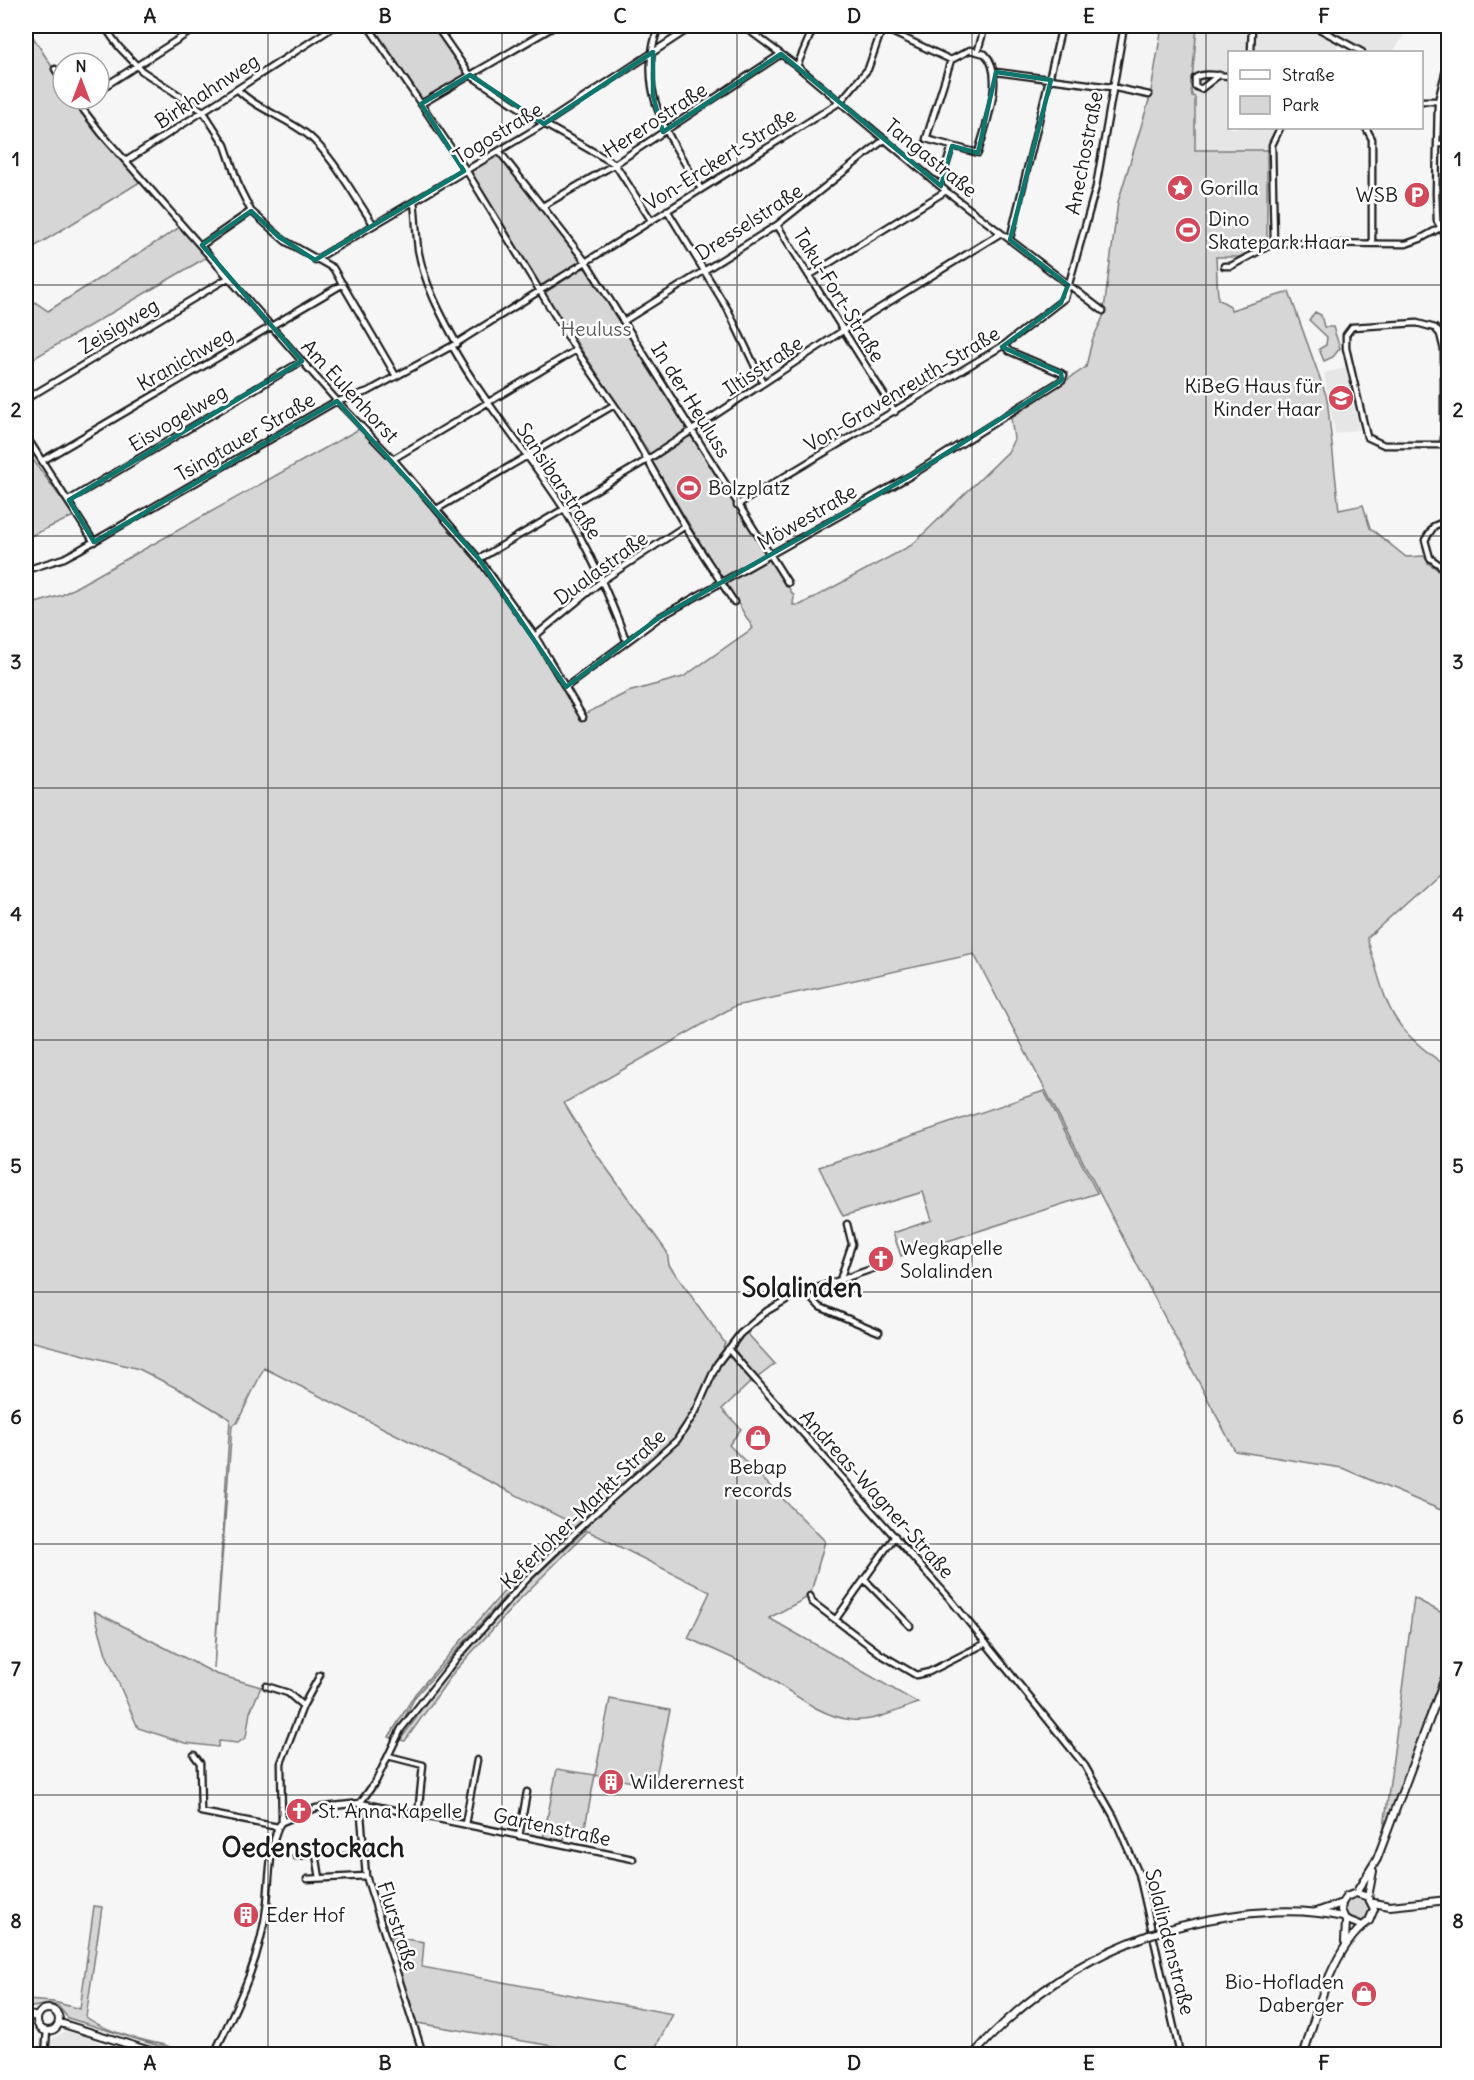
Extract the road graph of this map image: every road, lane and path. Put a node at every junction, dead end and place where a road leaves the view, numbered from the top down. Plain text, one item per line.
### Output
1 (104, 26) edge
2 (199, 26) edge
3 (335, 26) edge
4 (368, 26) edge
5 (438, 26) edge
6 (555, 26) edge
7 (659, 26) edge
8 (693, 26) edge
9 (814, 26) edge
10 (985, 26) edge
11 (1062, 26) edge
12 (1124, 26) edge
13 (1252, 26) edge
14 (1314, 26) edge
15 (1443, 26) edge
16 (746, 27) edge
17 (883, 27) edge
18 (1449, 28) edge
19 (978, 50) junction
20 (1251, 51) edge
21 (1360, 51) edge
22 (653, 52) junction
23 (781, 54) junction
24 (951, 60) junction
25 (1449, 62) edge
26 (135, 66) junction
27 (796, 66) junction
28 (996, 72) junction
29 (470, 75) junction
30 (1219, 75) junction
31 (1228, 76) edge
32 (1051, 80) junction
33 (111, 82) edge
34 (1112, 87) junction
35 (238, 90) junction
36 (1149, 95) dead end
37 (1423, 101) edge
38 (1438, 101) junction
39 (840, 102) junction
40 (421, 104) junction
41 (85, 111) edge
42 (203, 111) junction
43 (544, 124) junction
44 (1280, 129) edge
45 (1367, 129) edge
46 (664, 131) junction
47 (885, 139) junction
48 (1438, 144) junction
49 (1449, 144) edge
50 (952, 146) junction
51 (499, 151) junction
52 (126, 161) junction
53 (615, 164) junction
54 (466, 170) junction
55 (940, 185) junction
56 (701, 189) junction
57 (946, 191) junction
58 (414, 202) junction
59 (543, 206) junction
60 (667, 210) junction
61 (251, 211) junction
62 (651, 220) junction
63 (374, 225) junction
64 (777, 225) junction
65 (1440, 228) junction
66 (1001, 233) junction
67 (1008, 238) junction
68 (1449, 240) edge
69 (1274, 243) junction
70 (1372, 243) junction
71 (202, 245) junction
72 (315, 260) junction
73 (586, 262) junction
74 (1224, 266) dead end
75 (703, 270) junction
76 (810, 275) junction
77 (228, 278) junction
78 (343, 284) junction
79 (1068, 285) junction
80 (542, 292) junction
81 (1104, 311) dead end
82 (624, 321) junction
83 (272, 327) junction
84 (844, 330) junction
85 (455, 345) junction
86 (1004, 345) junction
87 (576, 350) junction
88 (302, 361) junction
89 (396, 376) junction
90 (763, 383) junction
91 (26, 399) edge
92 (338, 402) junction
93 (487, 404) junction
94 (614, 405) junction
95 (895, 412) junction
96 (692, 431) junction
97 (26, 436) edge
98 (1446, 445) edge
99 (527, 458) junction
100 (393, 459) junction
101 (647, 460) junction
102 (42, 461) junction
103 (69, 500) junction
104 (737, 505) junction
105 (437, 509) junction
106 (564, 510) junction
107 (1449, 520) edge
108 (686, 526) junction
109 (94, 542) junction
110 (769, 556) junction
111 (479, 560) junction
112 (26, 570) edge
113 (1449, 571) edge
114 (603, 580) junction
115 (722, 582) junction
116 (788, 583) dead end
117 (734, 602) dead end
118 (535, 636) junction
119 (626, 640) junction
120 (566, 687) junction
121 (583, 717) dead end
122 (847, 1224) dead end
123 (889, 1263) dead end
124 (841, 1277) junction
125 (805, 1291) junction
126 (879, 1332) dead end
127 (728, 1349) junction
128 (895, 1536) junction
129 (864, 1579) junction
130 (810, 1596) dead end
131 (836, 1619) junction
132 (910, 1626) dead end
133 (986, 1643) junction
134 (1001, 1661) joint
135 (1449, 1670) edge
136 (320, 1675) dead end
137 (266, 1686) dead end
138 (303, 1706) junction
139 (194, 1755) dead end
140 (388, 1756) junction
141 (477, 1760) dead end
142 (527, 1792) dead end
143 (360, 1803) junction
144 (418, 1815) junction
145 (282, 1822) junction
146 (465, 1824) junction
147 (278, 1827) junction
148 (519, 1836) junction
149 (362, 1847) junction
150 (316, 1854) junction
151 (296, 1857) dead end
152 (633, 1859) dead end
153 (1373, 1868) junction
154 (366, 1876) junction
155 (320, 1878) junction
156 (307, 1879) dead end
157 (1356, 1893) junction
158 (1368, 1897) junction
159 (1449, 1900) edge
160 (1342, 1903) junction
161 (1373, 1903) junction
162 (1390, 1906) junction
163 (1316, 1912) junction
164 (1374, 1912) junction
165 (1345, 1919) junction
166 (1360, 1925) junction
167 (1344, 1946) junction
168 (26, 2014) edge
169 (37, 2017) junction
170 (60, 2023) junction
171 (47, 2031) junction
172 (45, 2055) edge
173 (160, 2055) edge
174 (214, 2055) edge
175 (423, 2055) edge
176 (974, 2055) edge
177 (1180, 2055) edge
178 (1304, 2055) edge

1 - 26 street
2 - 26 street
3 - 35 street, Birkhahnweg
4 - 40 street
5 - 29 street
6 - 29 street
7 - 22 street
8 - 22 street, Togostraße
9 - 27 street
10 - 19 street
11 - 32 street
12 - 34 street, Anechostraße
13 - 20 street
14 - 21 street
15 - 18 main road
16 - 23 street, Tangastraße
17 - 24 street
17 - 39 street, Von-Erckert-Straße
19 - 24 street
19 - 28 street
22 - 43 street, Togostraße
22 - 46 street
23 - 27 street, Tangastraße
23 - 46 street, Hererostraße
24 - 50 street
25 - 38 street
26 - 33 street
26 - 42 street
27 - 39 street, Tangastraße
28 - 32 street
28 - 50 street
29 - 40 street
29 - 43 street
30 - 30 street
30 - 31 street
32 - 34 street
32 - 67 street
34 - 36 street
34 - 79 street, Anechostraße
35 - 42 street, Birkhahnweg
35 - 63 street
37 - 38 street
38 - 48 street
39 - 47 street, Tangastraße
39 - 56 street, Von-Erckert-Straße
40 - 54 street
41 - 52 street, Am Eulenhorst
42 - 52 street, Birkhahnweg
42 - 61 street
43 - 51 street, Togostraße
43 - 53 street
44 - 69 street
45 - 70 street
46 - 53 street, Hererostraße
46 - 56 street
47 - 55 street, Tangastraße
47 - 64 street, Dresselstraße
48 - 49 street
48 - 65 street
50 - 55 street
51 - 54 street, Togostraße
51 - 59 street, In der Heuluss
52 - 71 street, Am Eulenhorst
53 - 59 street, Hererostraße
53 - 62 street
54 - 58 street, Togostraße
54 - 80 street
55 - 57 street, Tangastraße
56 - 60 street, Von-Erckert-Straße
57 - 66 street, Tangastraße
57 - 76 street
58 - 63 street, Togostraße
58 - 85 street, Sansibarstraße
59 - 73 street, In der Heuluss
60 - 62 street, Von-Erckert-Straße
60 - 75 street
61 - 71 street
61 - 72 street
62 - 73 street, Von-Erckert-Straße
63 - 72 street, Togostraße
64 - 75 street, Dresselstraße
64 - 76 street, Taku-Fort-Straße
65 - 68 street
65 - 70 street
66 - 67 street, Tangastraße
66 - 84 street, Iltisstraße
67 - 79 street, Tangastraße
69 - 70 street
69 - 74 street
71 - 77 street, Am Eulenhorst
72 - 78 street
73 - 80 street, Von-Erckert-Straße
73 - 82 street, In der Heuluss
75 - 82 street, Dresselstraße
75 - 90 street
76 - 84 street, Taku-Fort-Straße
77 - 83 street, Am Eulenhorst
77 - 91 street, Zeisigweg
78 - 83 street, Kranichweg
78 - 89 street
79 - 81 street, Tangastraße
79 - 86 street, Von-Gravenreuth-Straße
80 - 85 street, Tsingtauer Straße
80 - 87 street
82 - 96 street, In der Heuluss
83 - 88 street, Am Eulenhorst
83 - 102 street, Kranichweg
84 - 90 street, Iltisstraße
84 - 95 street, Taku-Fort-Straße
85 - 89 street, Tsingtauer Straße
85 - 93 street, Sansibarstraße
86 - 95 street, Von-Gravenreuth-Straße
86 - 110 street, Möwestraße
87 - 93 street
87 - 94 street
88 - 92 street, Am Eulenhorst
88 - 103 street, Eisvogelweg
89 - 92 street, Tsingtauer Straße
90 - 96 street, Iltisstraße
92 - 100 street, Am Eulenhorst
92 - 109 street, Tsingtauer Straße
93 - 99 street, Sansibarstraße
93 - 100 street
94 - 99 street
94 - 101 street
95 - 104 street, Von-Gravenreuth-Straße
96 - 101 street, Iltisstraße
96 - 104 street, In der Heuluss
97 - 102 street
98 - 98 street
99 - 105 street
99 - 106 street, Sansibarstraße
100 - 105 street, Am Eulenhorst
101 - 106 street, Iltisstraße
101 - 108 street
102 - 103 street
103 - 109 street
104 - 110 street, In der Heuluss
105 - 111 street, Am Eulenhorst
106 - 111 street, Iltisstraße
106 - 114 street, Sansibarstraße
107 - 113 street
108 - 114 street, Dualastraße
108 - 115 street
109 - 112 street, Tsingtauer Straße
110 - 115 street, Möwestraße
110 - 116 street, In der Heuluss
111 - 118 street, Am Eulenhorst
114 - 118 street, Dualastraße
114 - 119 street, Sansibarstraße
115 - 117 street
115 - 119 street, Möwestraße
118 - 120 street, Am Eulenhorst
119 - 120 street, Möwestraße
120 - 121 street, Am Eulenhorst
122 - 124 street
123 - 124 street, Keferloher-Markt-Straße
124 - 125 street, Keferloher-Markt-Straße
125 - 126 street
125 - 127 street, Keferloher-Markt-Straße
127 - 128 street, Andreas-Wagner-Straße
127 - 140 street, Keferloher-Markt-Straße
128 - 129 street
128 - 133 street, Andreas-Wagner-Straße
129 - 131 street
129 - 132 street
130 - 131 street
131 - 133 street
133 - 134 street, Andreas-Wagner-Straße
134 - 177 street, Solalindenstraße
135 - 153 main road
136 - 138 street
137 - 138 street
138 - 145 street
139 - 147 street
140 - 143 street, Keferloher-Markt-Straße
140 - 144 street
141 - 146 street
142 - 148 street
143 - 144 street, Gartenstraße
143 - 145 street, Gartenstraße
143 - 149 street, Flurstraße
144 - 146 street, Gartenstraße
145 - 147 street
146 - 148 street, Gartenstraße
147 - 174 street
148 - 152 street, Gartenstraße
149 - 150 street
149 - 154 street, Flurstraße
150 - 151 street
150 - 155 street
153 - 157 main road
153 - 158 main road
154 - 155 street
154 - 175 street, Flurstraße
155 - 156 street
157 - 158 main road
157 - 160 main road
158 - 161 main road
159 - 162 main road
160 - 163 main road
160 - 165 main road
161 - 162 main road
161 - 164 main road
162 - 164 main road
163 - 165 main road
163 - 176 main road, bridge
164 - 166 main road
165 - 166 main road
165 - 167 main road
166 - 167 main road
167 - 178 main road
168 - 169 main road
169 - 170 main road
169 - 171 main road
170 - 171 main road
170 - 173 main road
171 - 172 street

